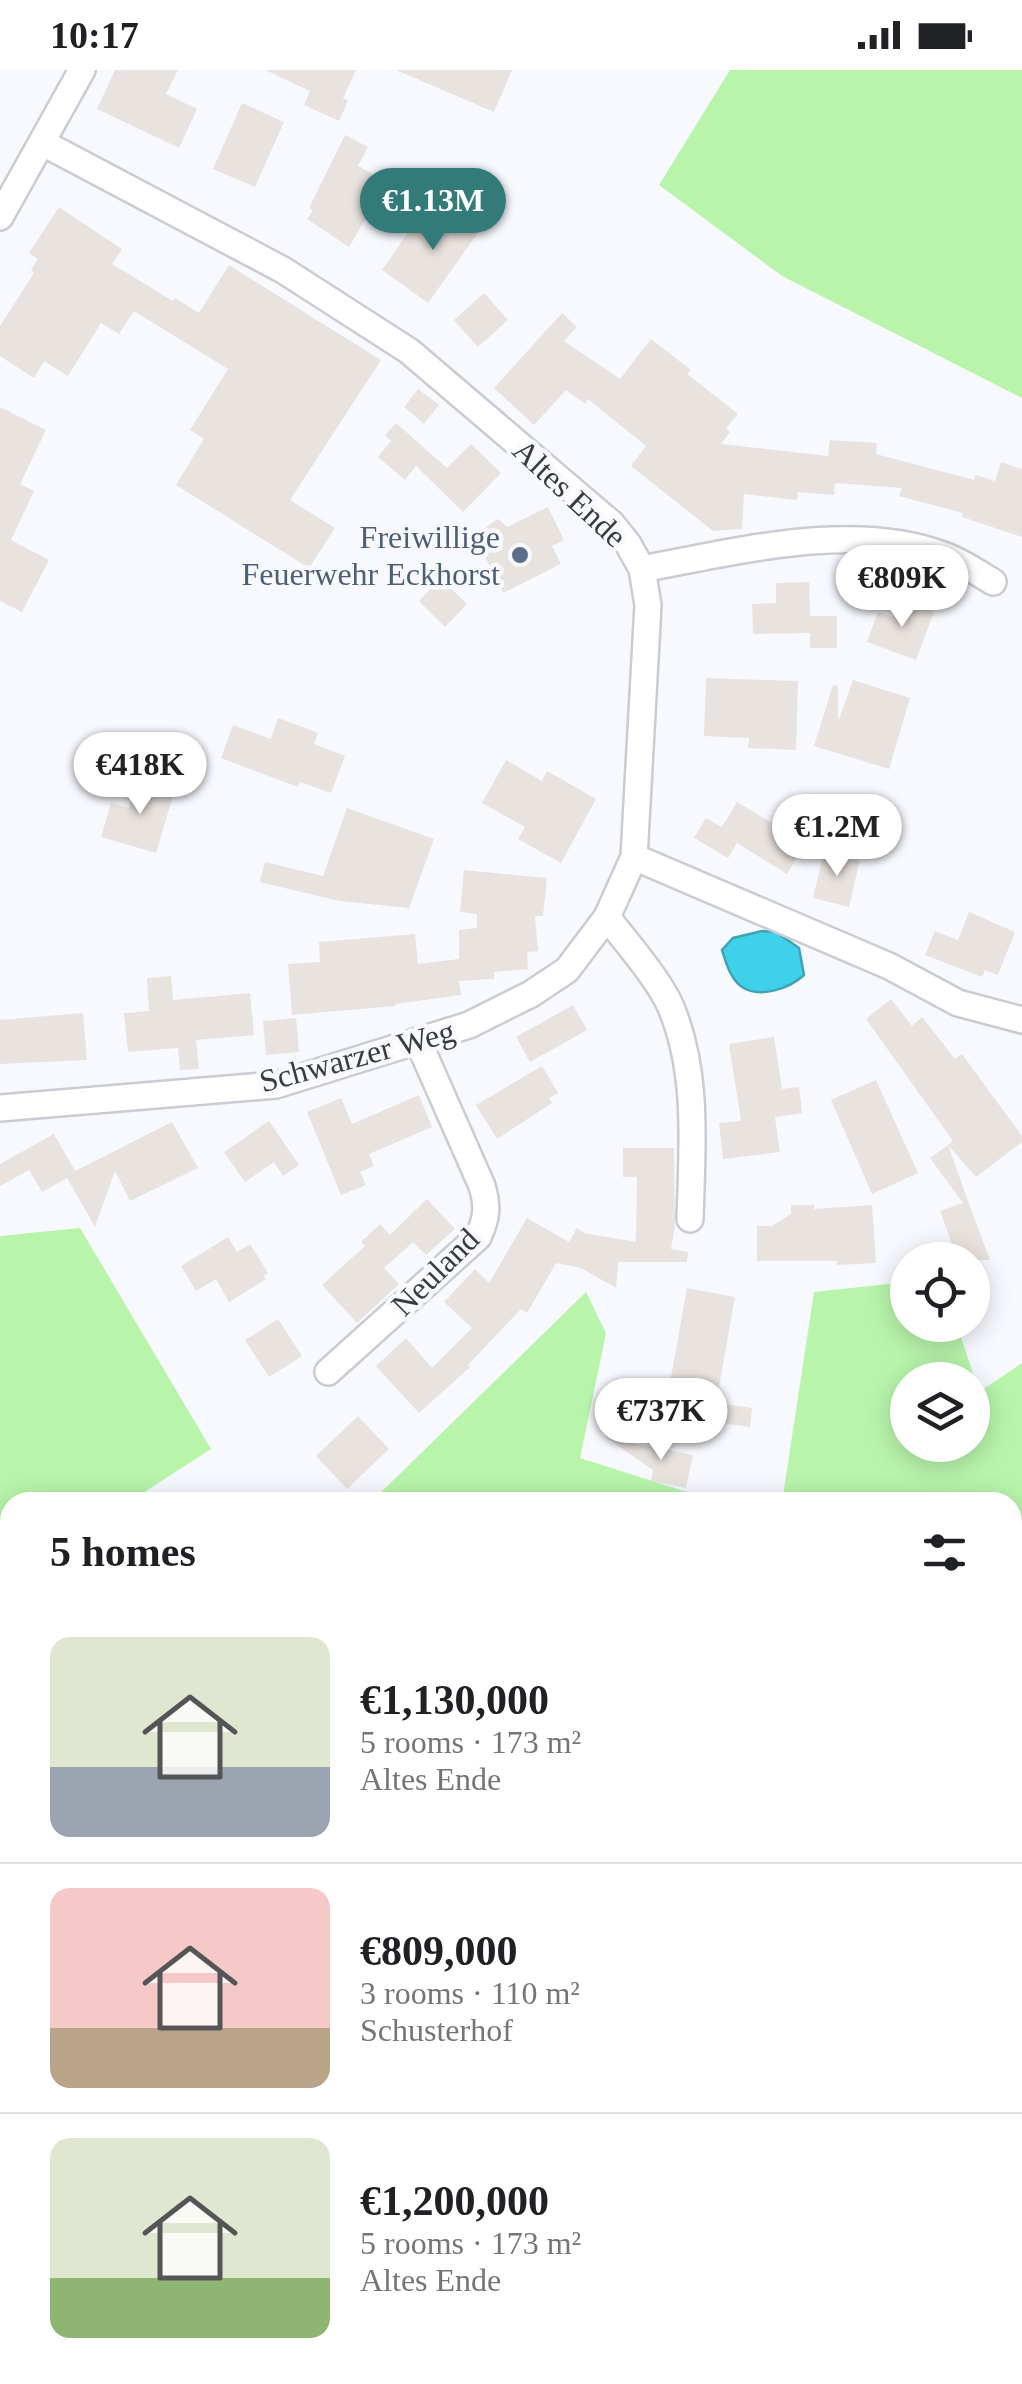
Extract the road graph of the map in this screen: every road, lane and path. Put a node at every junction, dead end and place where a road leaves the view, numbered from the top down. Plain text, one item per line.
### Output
1 (82, 70) edge
2 (42, 143) junction
3 (0, 217) edge
4 (642, 569) junction
5 (993, 582) dead end
6 (634, 857) junction
7 (606, 917) junction
8 (1022, 1020) edge
9 (418, 1041) junction
10 (0, 1108) edge
11 (690, 1218) dead end
12 (328, 1372) dead end

1 - 2 street
2 - 3 street
2 - 4 street, Altes Ende
4 - 5 street
4 - 6 street, Altes Ende
6 - 7 street, Schwarzer Weg
6 - 8 street
7 - 9 street, Schwarzer Weg
7 - 11 street
9 - 10 street, Schwarzer Weg
9 - 12 street, Neuland

